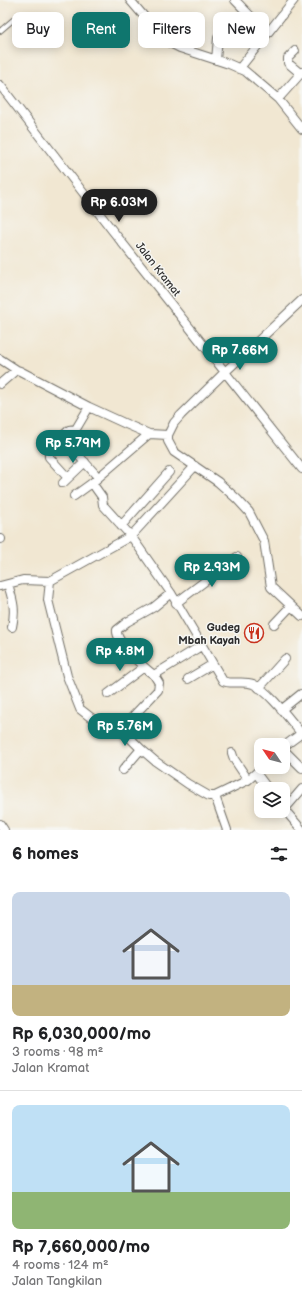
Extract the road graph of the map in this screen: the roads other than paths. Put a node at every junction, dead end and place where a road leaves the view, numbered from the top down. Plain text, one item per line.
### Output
1 (130, 0) edge
2 (235, 0) edge
3 (290, 2) edge
4 (247, 12) edge
5 (12, 21) edge
6 (269, 30) edge
7 (0, 31) edge
8 (217, 48) edge
9 (255, 48) edge
10 (295, 51) dead end
11 (216, 60) junction
12 (239, 69) junction
13 (301, 73) edge
14 (0, 85) edge
15 (278, 99) junction
16 (302, 129) edge
17 (302, 300) edge
18 (0, 359) edge
19 (17, 370) junction
20 (225, 372) junction
21 (0, 384) edge
22 (89, 408) junction
23 (149, 434) junction
24 (168, 436) junction
25 (62, 437) junction
26 (85, 462) junction
27 (195, 466) junction
28 (302, 469) edge
29 (169, 472) dead end
30 (95, 480) junction
31 (74, 496) dead end
32 (121, 526) junction
33 (131, 536) junction
34 (237, 557) dead end
35 (50, 581) junction
36 (8, 584) junction
37 (0, 586) edge
38 (170, 593) junction
39 (176, 603) junction
40 (291, 606) junction
41 (302, 616) edge
42 (274, 624) dead end
43 (12, 627) dead end
44 (201, 646) junction
45 (285, 659) dead end
46 (213, 664) junction
47 (144, 666) junction
48 (154, 675) junction
49 (188, 679) dead end
50 (259, 688) junction
51 (108, 694) dead end
52 (301, 694) edge
53 (282, 710) junction
54 (119, 730) junction
55 (302, 733) edge
56 (290, 742) edge
57 (141, 749) junction
58 (232, 753) dead end
59 (290, 755) edge
60 (302, 768) edge
61 (123, 770) dead end
62 (255, 774) edge
63 (248, 780) junction
64 (302, 789) edge
65 (215, 796) junction
66 (290, 802) edge
67 (290, 816) edge
68 (0, 824) edge
69 (4, 830) edge
70 (227, 830) edge
71 (302, 830) edge

1 - 11 street
2 - 4 street
3 - 6 street
5 - 7 lane
8 - 11 street
9 - 12 street
10 - 13 street
11 - 12 street
12 - 15 street
13 - 15 street
14 - 20 street, Jalan Kramat
15 - 16 street
17 - 20 street
18 - 19 street
19 - 21 street
19 - 22 street
20 - 24 street
20 - 28 street, Jalan Kramat
22 - 23 street
22 - 25 street
23 - 24 street
23 - 30 street
24 - 27 street
25 - 26 street
25 - 26 street
26 - 30 street
27 - 33 street
27 - 40 street
29 - 32 street
30 - 31 street
30 - 32 street
32 - 33 street
33 - 35 street
33 - 38 street
34 - 39 street
35 - 36 street
35 - 54 street
36 - 37 street
36 - 43 street
38 - 39 street
38 - 47 street
39 - 44 street
40 - 41 street
40 - 42 street
44 - 46 street
44 - 48 street
45 - 50 street
46 - 49 street
46 - 50 street
47 - 48 street
47 - 51 street
48 - 54 street
50 - 53 street
52 - 53 street
53 - 55 street
54 - 57 street
55 - 56 street
57 - 61 street
57 - 65 street
58 - 63 street
59 - 60 street
62 - 63 street
63 - 65 street
64 - 66 street
65 - 70 street
67 - 71 street
68 - 69 street

